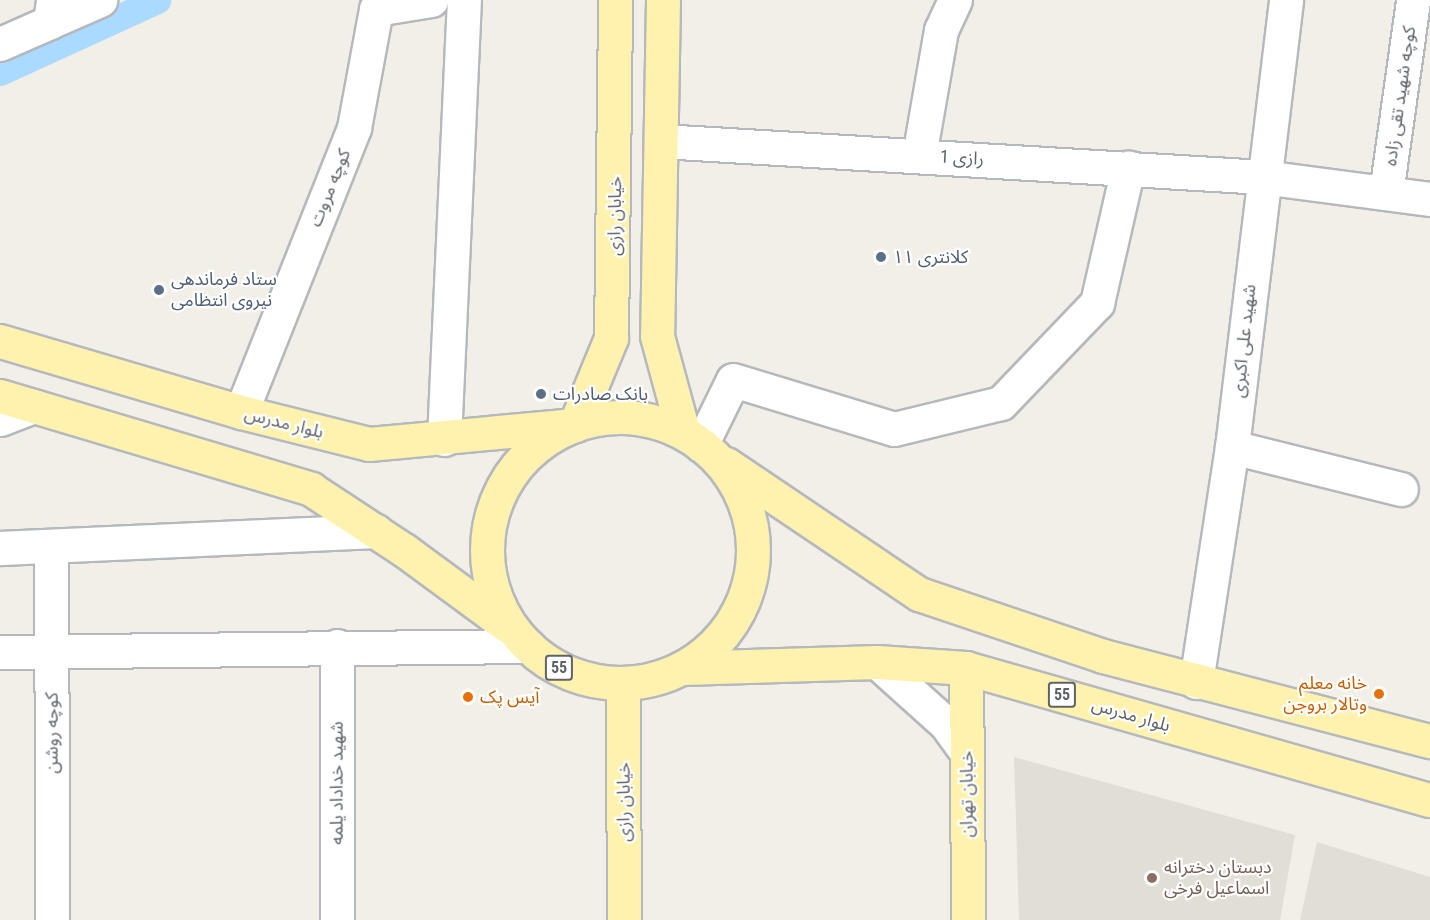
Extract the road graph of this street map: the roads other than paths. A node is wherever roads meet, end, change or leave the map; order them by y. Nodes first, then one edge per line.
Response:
1 (100, 0) edge
2 (431, 0) edge
3 (464, 0) edge
4 (615, 0) edge
5 (663, 0) edge
6 (955, 0) edge
7 (1286, 0) edge
8 (1413, 0) edge
9 (52, 11) edge
10 (0, 44) edge
11 (661, 141) junction
12 (919, 156) junction
13 (1128, 168) junction
14 (1263, 177) junction
15 (1386, 193) junction
16 (1430, 199) edge
17 (0, 341) edge
18 (0, 396) edge
19 (34, 406) junction
20 (241, 412) junction
21 (0, 419) edge
22 (575, 426) junction
23 (444, 439) junction
24 (703, 446) junction
25 (1232, 447) junction
26 (1401, 489) dead end
27 (376, 531) junction
28 (51, 546) junction
29 (0, 548) edge
30 (519, 636) junction
31 (337, 646) junction
32 (52, 650) junction
33 (0, 652) edge
34 (877, 662) junction
35 (683, 668) junction
36 (966, 668) junction
37 (1196, 682) junction
38 (623, 684) junction
39 (1430, 741) edge
40 (966, 752) junction
41 (1430, 800) edge
42 (52, 920) edge
43 (337, 920) edge
44 (624, 920) edge
45 (968, 920) edge

1 - 9 street
2 - 20 street, کوچه مروت
3 - 23 street
4 - 22 main road, خیابان رازی
5 - 11 main road, 55
6 - 12 street
7 - 14 street, شهید علی اکبری
8 - 15 street, کوچه شهید تقی زاده
9 - 10 street
11 - 12 street, رازی 1
11 - 24 main road, 55
12 - 13 street, رازی 1
13 - 14 street, رازی 1
13 - 24 street
14 - 15 street, رازی 1
14 - 25 street, شهید علی اکبری
15 - 16 street, رازی 1
17 - 20 main road, بلوار مدرس
18 - 19 main road
19 - 21 street
19 - 27 main road
20 - 23 main road, بلوار مدرس
22 - 23 main road, بلوار مدرس
22 - 24 main road, 55
22 - 30 main road, 55
24 - 35 main road, 55
24 - 37 main road, 55
25 - 26 street
25 - 37 street, شهید علی اکبری
27 - 28 street
27 - 30 main road
28 - 29 street
28 - 32 street, کوچه روشن
30 - 31 street
30 - 38 main road, 55
31 - 32 street
31 - 43 street, شهید خداداد یلمه
32 - 33 street
32 - 42 street, کوچه روشن
34 - 35 main road, بلوار مدرس / 55
34 - 36 main road, بلوار مدرس / 55
34 - 40 street
35 - 38 main road, 55
36 - 40 main road, خیابان تهران
36 - 41 main road, بلوار مدرس / 55
37 - 39 main road, 55
38 - 44 main road, خیابان رازی
40 - 45 main road, خیابان تهران

